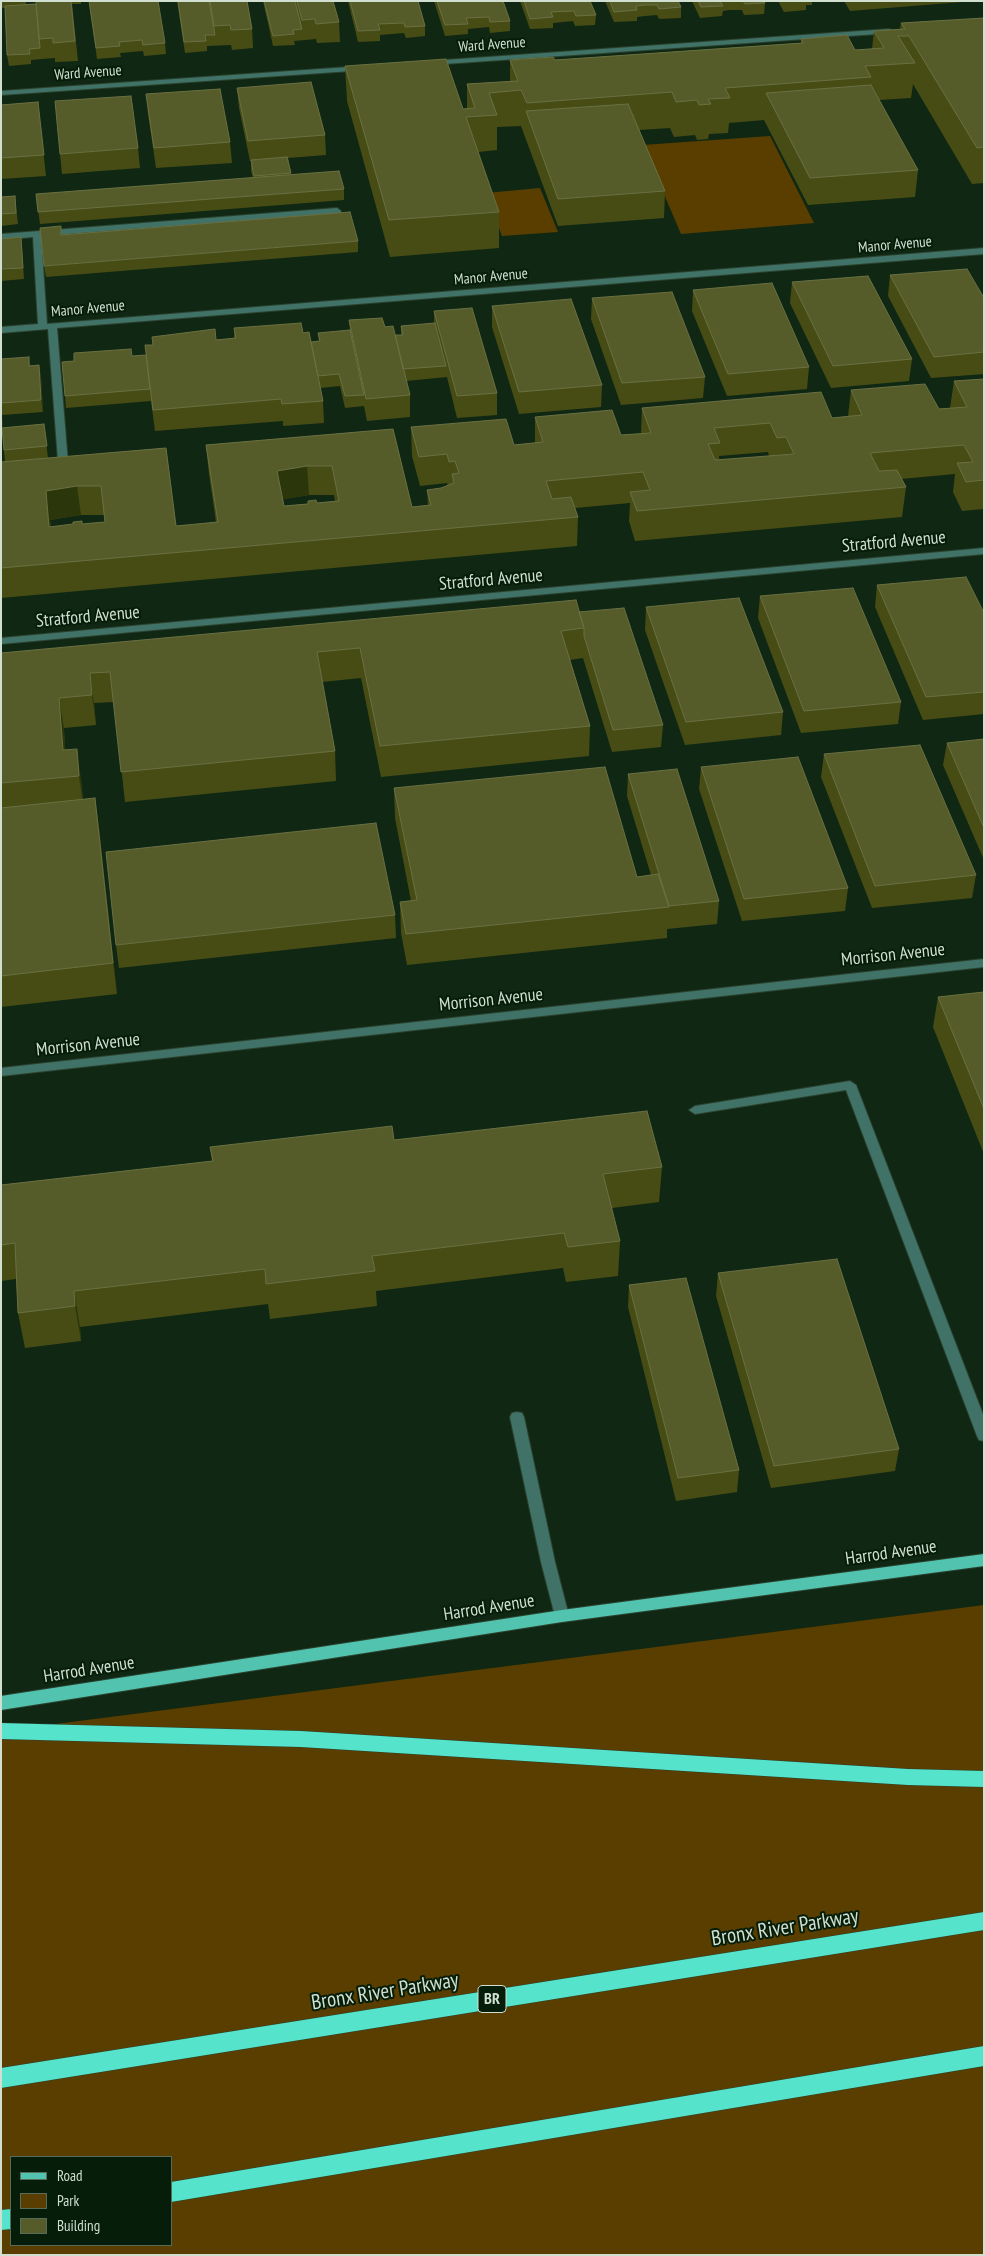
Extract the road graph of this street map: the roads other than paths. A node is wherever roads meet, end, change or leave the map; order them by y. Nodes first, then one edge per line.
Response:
1 (896, 30) edge
2 (425, 63) edge
3 (376, 67) edge
4 (1, 93) edge
5 (337, 211) edge
6 (37, 234) junction
7 (1, 237) edge
8 (984, 251) edge
9 (47, 326) junction
10 (1, 330) edge
11 (45, 464) edge
12 (984, 550) edge
13 (1, 641) edge
14 (984, 963) edge
15 (1, 1072) edge
16 (694, 1110) dead end
17 (517, 1417) dead end
18 (984, 1436) edge
19 (984, 1560) edge
20 (562, 1616) junction
21 (1, 1703) edge
22 (1, 1731) edge
23 (984, 1779) edge
24 (984, 1921) edge
25 (984, 2056) edge
26 (1, 2078) edge
27 (172, 2192) edge

1 - 2 street, Ward Avenue
3 - 4 street, Ward Avenue
5 - 6 street
6 - 7 street
6 - 9 street
8 - 9 street, Manor Avenue
9 - 10 street, Manor Avenue
9 - 11 street
12 - 13 street, Stratford Avenue
14 - 15 street, Morrison Avenue
16 - 18 street
17 - 20 street
19 - 20 main road, Harrod Avenue
20 - 21 main road, Harrod Avenue
22 - 23 highway
24 - 26 highway, Bronx River Parkway / BR
25 - 27 highway

